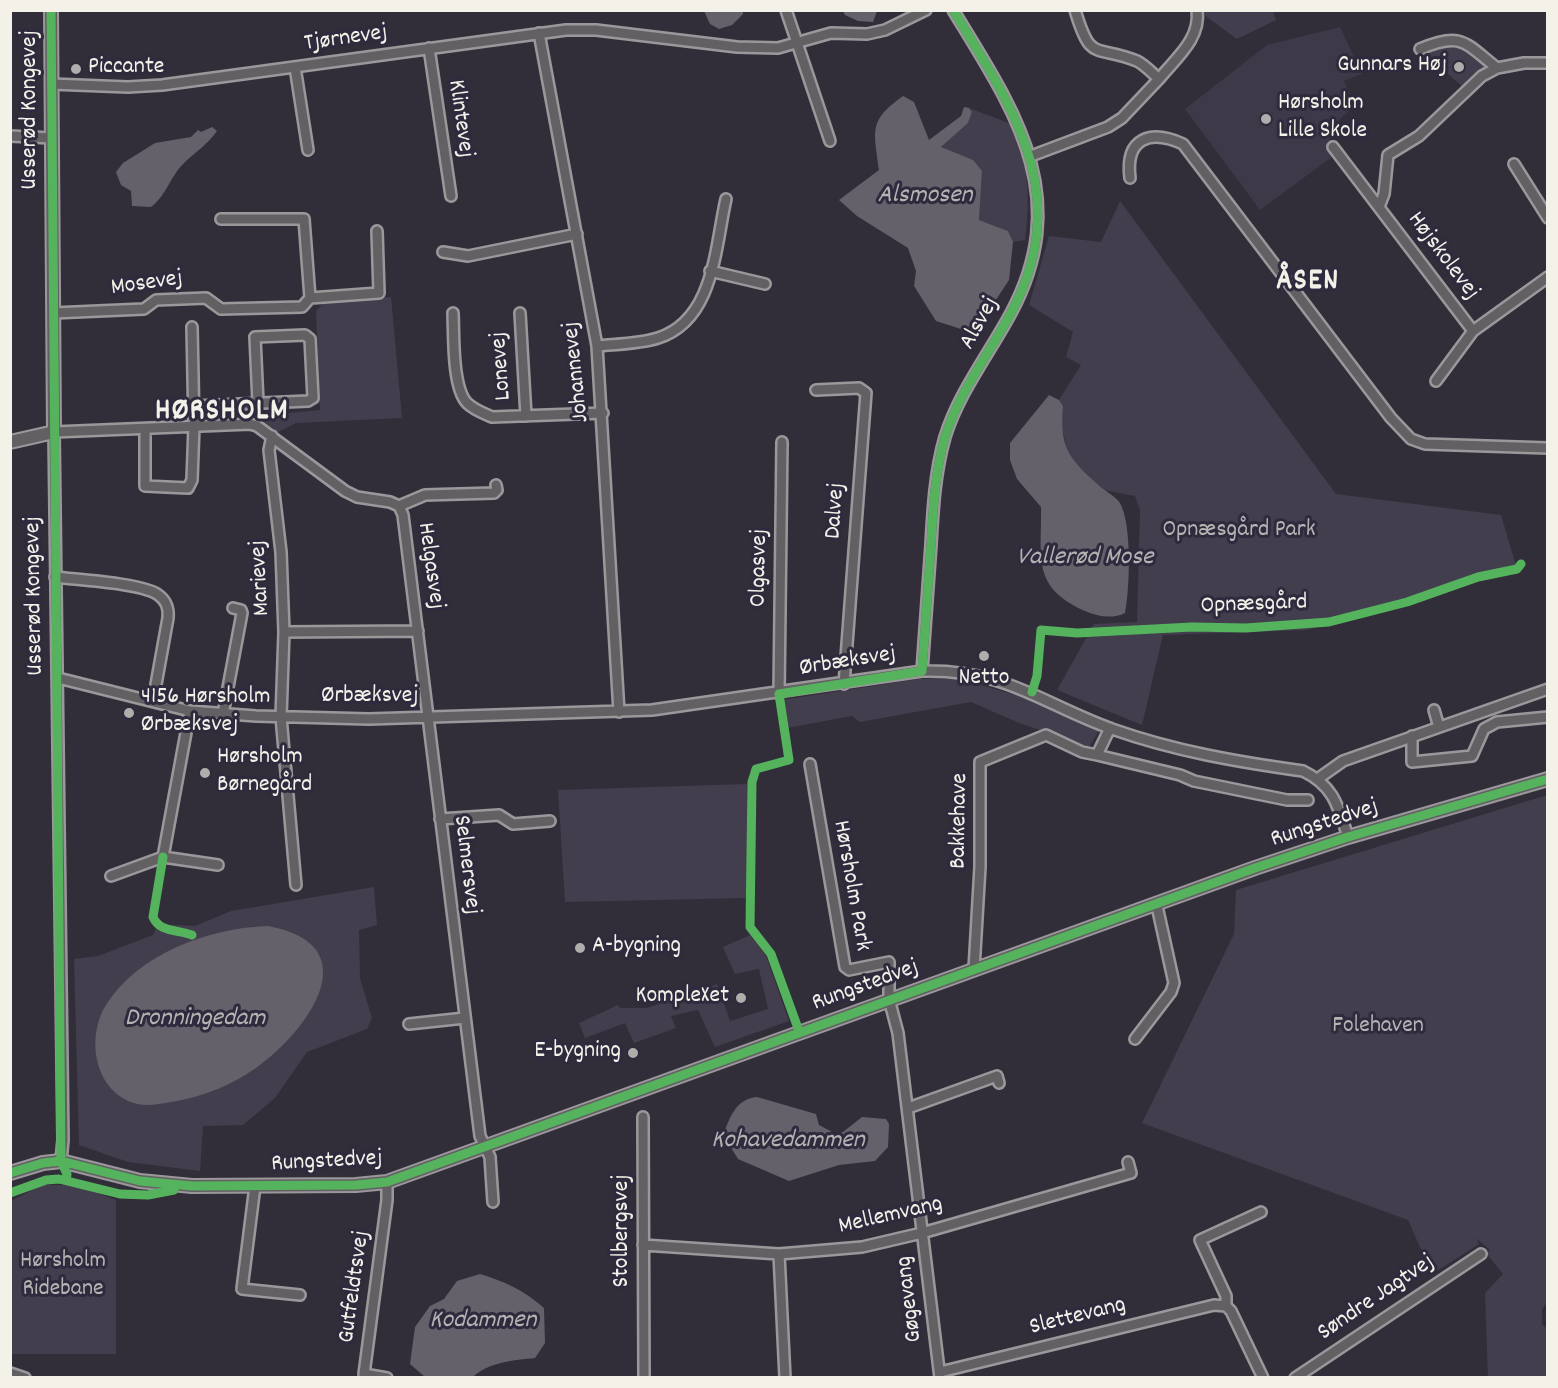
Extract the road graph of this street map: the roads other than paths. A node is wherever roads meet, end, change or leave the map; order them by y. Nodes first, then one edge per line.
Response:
1 (51, 10) edge
2 (786, 10) edge
3 (926, 10) edge
4 (953, 10) edge
5 (1075, 10) edge
6 (1197, 10) edge
7 (539, 33) junction
8 (796, 45) junction
9 (429, 48) junction
10 (1420, 49) dead end
11 (1548, 63) edge
12 (295, 67) junction
13 (1497, 69) junction
14 (1159, 78) junction
15 (51, 84) junction
16 (10, 136) edge
17 (52, 138) junction
18 (830, 141) dead end
19 (1333, 147) dead end
20 (308, 150) dead end
21 (1031, 156) junction
22 (1514, 164) dead end
23 (1130, 178) dead end
24 (451, 196) dead end
25 (726, 199) dead end
26 (1380, 207) junction
27 (1548, 218) edge
28 (221, 219) dead end
29 (377, 231) dead end
30 (577, 234) junction
31 (442, 252) dead end
32 (710, 271) junction
33 (1548, 277) edge
34 (765, 284) dead end
35 (310, 298) junction
36 (53, 313) junction
37 (453, 313) dead end
38 (520, 313) dead end
39 (192, 327) dead end
40 (1473, 331) junction
41 (597, 346) junction
42 (1436, 381) dead end
43 (816, 390) dead end
44 (258, 403) junction
45 (194, 406) junction
46 (603, 413) junction
47 (526, 416) junction
48 (194, 426) junction
49 (145, 429) junction
50 (54, 432) junction
51 (272, 436) junction
52 (10, 442) edge
53 (783, 442) dead end
54 (1548, 448) edge
55 (496, 485) dead end
56 (399, 506) junction
57 (55, 577) junction
58 (233, 608) dead end
59 (418, 631) junction
60 (284, 632) junction
61 (922, 671) junction
62 (58, 678) junction
63 (844, 684) junction
64 (1548, 689) edge
65 (779, 694) junction
66 (153, 701) junction
67 (1434, 710) dead end
68 (190, 711) junction
69 (620, 712) junction
70 (223, 714) junction
71 (281, 717) junction
72 (1548, 717) edge
73 (426, 718) junction
74 (1439, 727) junction
75 (1110, 728) junction
76 (1412, 736) junction
77 (1097, 755) junction
78 (810, 764) dead end
79 (1319, 778) junction
80 (1548, 779) edge
81 (1308, 800) dead end
82 (440, 819) junction
83 (550, 821) dead end
84 (1348, 837) junction
85 (163, 857) junction
86 (218, 866) dead end
87 (111, 876) dead end
88 (296, 885) dead end
89 (1157, 906) junction
90 (974, 969) junction
91 (889, 999) junction
92 (465, 1018) junction
93 (409, 1024) dead end
94 (1135, 1039) dead end
95 (999, 1083) dead end
96 (908, 1108) junction
97 (643, 1117) dead end
98 (484, 1147) junction
99 (62, 1161) junction
100 (1128, 1162) dead end
101 (10, 1173) edge
102 (387, 1182) junction
103 (255, 1186) junction
104 (493, 1202) dead end
105 (1261, 1212) dead end
106 (922, 1233) junction
107 (643, 1245) junction
108 (779, 1254) junction
109 (1481, 1254) dead end
110 (300, 1295) dead end
111 (1226, 1306) junction
112 (10, 1373) edge
113 (1261, 1373) edge
114 (940, 1375) edge
115 (25, 1377) edge
116 (387, 1377) edge
117 (644, 1377) edge
118 (784, 1377) edge
119 (1295, 1377) edge

1 - 15 main road, Usserød Kongevej
2 - 8 street
3 - 8 street, Tjørnevej
4 - 21 street, Alsvej
5 - 14 street
6 - 14 street
7 - 8 street, Tjørnevej
7 - 9 street, Tjørnevej
7 - 30 street, Johannevej
8 - 18 street
9 - 12 street, Tjørnevej
9 - 24 street, Klintevej
10 - 13 street
11 - 13 street, Højskolevej
12 - 15 street, Tjørnevej
12 - 20 street
13 - 26 street, Højskolevej
14 - 21 street
15 - 17 main road, Usserød Kongevej
16 - 17 street
17 - 36 main road, Usserød Kongevej
19 - 26 street, Højskolevej
21 - 61 street, Alsvej
22 - 27 street
23 - 54 street
25 - 32 street
26 - 40 street, Højskolevej
28 - 35 street
29 - 35 street, Mosevej
30 - 31 street
30 - 41 street, Johannevej
32 - 34 street
32 - 41 street
33 - 40 street
35 - 36 street, Mosevej
36 - 50 main road, Usserød Kongevej
37 - 47 street
38 - 47 street, Lonevej
39 - 45 street
40 - 42 street
41 - 46 street, Johannevej
43 - 63 street, Dalvej
44 - 44 street
44 - 45 street
45 - 48 street
46 - 47 street
46 - 69 street, Johannevej
48 - 49 street
48 - 49 street
48 - 51 street
49 - 50 street
50 - 52 main road
50 - 57 street, Usserød Kongevej
51 - 56 street
51 - 60 street, Marievej
53 - 65 street, Olgasvej
55 - 56 street, Helgasvej
56 - 59 street, Helgasvej
57 - 62 street, Usserød Kongevej
57 - 66 street
58 - 70 street
59 - 60 street, Helgasvej
59 - 73 street, Helgasvej
60 - 71 street, Marievej
61 - 63 street, Ørbæksvej
61 - 75 street, Ørbæksvej
62 - 66 street, Ørbæksvej
62 - 99 street, Usserød Kongevej
63 - 65 street, Ørbæksvej
64 - 74 street
65 - 69 street, Ørbæksvej
66 - 68 street, Ørbæksvej
67 - 74 street
68 - 70 street, Ørbæksvej
68 - 85 street
69 - 73 street, Ørbæksvej
70 - 71 street, Ørbæksvej
71 - 73 street, Ørbæksvej
71 - 88 street, Marievej
72 - 76 street
73 - 82 street, Selmersvej
74 - 76 street
75 - 77 street
75 - 79 street, Ørbæksvej
76 - 79 street
77 - 81 street, Bakkehave
77 - 90 street, Bakkehave
78 - 91 street, Hørsholm Park
79 - 84 street
80 - 84 main road, Rungstedvej
82 - 83 street
82 - 92 street, Selmersvej
84 - 89 main road, Rungstedvej
85 - 86 street
85 - 87 street
89 - 90 main road, Rungstedvej
89 - 94 street
90 - 91 main road, Rungstedvej
91 - 96 street, Gøgevang
91 - 98 main road, Rungstedvej
92 - 93 street
92 - 98 street, Selmersvej
95 - 96 street
96 - 106 street, Gøgevang
97 - 107 street, Stolbergsvej
98 - 102 main road, Rungstedvej
98 - 104 street, Selmersvej
99 - 101 main road, Rungstedvej
99 - 103 main road, Rungstedvej
100 - 106 street, Mellemvang
102 - 103 main road, Rungstedvej
102 - 116 street, Gutfeldtsvej
103 - 110 street
105 - 111 street
106 - 108 street, Mellemvang
106 - 114 street, Gøgevang
107 - 108 street, Mellemvang
107 - 117 street, Stolbergsvej
108 - 118 street
109 - 119 street, Søndre Jagtvej
111 - 113 street
111 - 114 street, Slettevang
112 - 115 street

